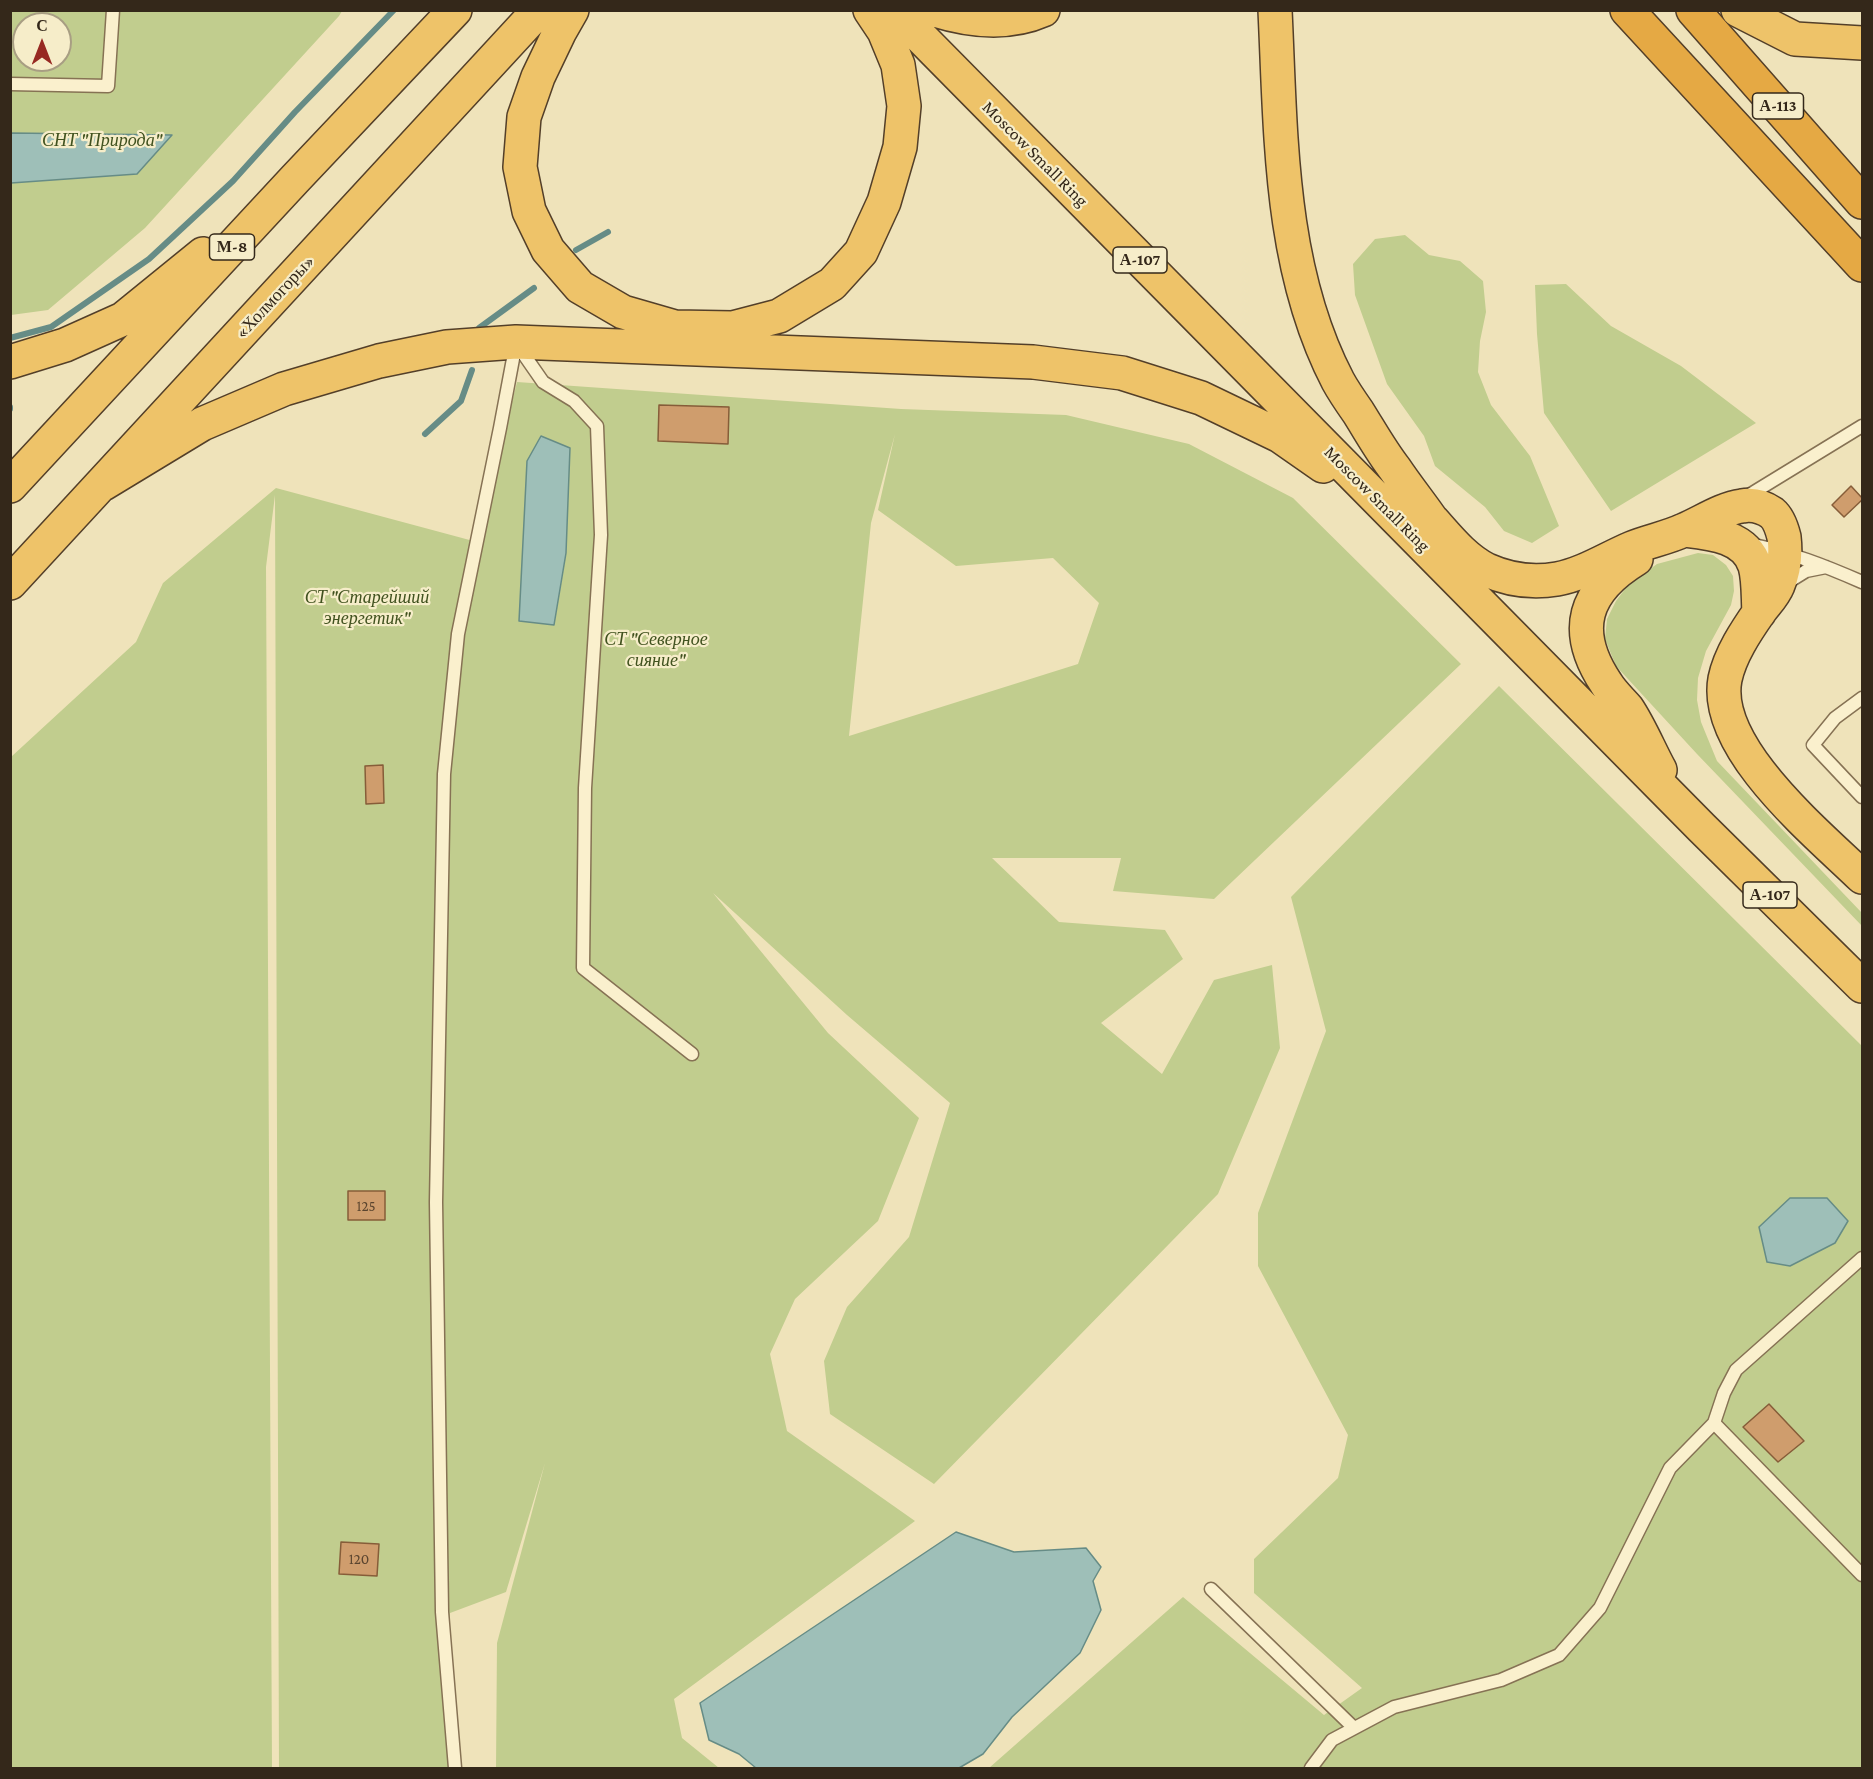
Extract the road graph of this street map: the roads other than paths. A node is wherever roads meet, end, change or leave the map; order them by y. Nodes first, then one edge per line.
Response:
1 (113, 10) edge
2 (455, 10) edge
3 (539, 10) edge
4 (572, 10) edge
5 (870, 10) edge
6 (894, 10) edge
7 (935, 10) edge
8 (1043, 10) edge
9 (1275, 10) edge
10 (1627, 10) edge
11 (1693, 10) edge
12 (1738, 10) edge
13 (1863, 44) edge
14 (10, 84) edge
15 (295, 179) junction
16 (1863, 202) edge
17 (1863, 265) edge
18 (516, 342) junction
19 (10, 362) edge
20 (1863, 426) edge
21 (103, 484) junction
22 (10, 486) edge
23 (1769, 500) junction
24 (1387, 509) junction
25 (1723, 511) junction
26 (1433, 521) junction
27 (1677, 533) junction
28 (1736, 541) junction
29 (1786, 552) junction
30 (1828, 567) junction
31 (1863, 582) edge
32 (10, 583) edge
33 (1768, 600) junction
34 (1486, 609) junction
35 (1863, 698) edge
36 (1863, 796) edge
37 (1678, 803) junction
38 (1863, 877) edge
39 (1863, 986) edge
40 (692, 1054) dead end
41 (1863, 1258) edge
42 (1714, 1423) junction
43 (1863, 1575) edge
44 (1211, 1589) dead end
45 (1354, 1728) junction
46 (455, 1768) edge
47 (1311, 1768) edge

1 - 14 lane
2 - 15 highway, М-8
3 - 21 highway, «Холмогоры»
4 - 5 highway
6 - 24 highway, Moscow Small Ring / А-107
7 - 8 highway
9 - 26 highway
10 - 17 highway, А-113
11 - 16 highway, А-113
12 - 13 highway
15 - 19 highway
15 - 22 highway, М-8
18 - 21 highway
18 - 24 highway
18 - 40 lane
18 - 46 lane
20 - 23 lane
21 - 32 highway, «Холмогоры»
23 - 25 highway
23 - 29 highway
24 - 34 highway, Moscow Small Ring / А-107
25 - 27 highway
25 - 28 lane
26 - 27 highway
26 - 34 highway
27 - 28 highway
27 - 37 highway
28 - 29 lane
28 - 33 highway
29 - 30 lane
29 - 33 highway
30 - 31 lane
30 - 33 lane
33 - 38 highway
34 - 37 highway, Moscow Small Ring / А-107
35 - 36 lane
37 - 39 highway, Moscow Small Ring / А-107
41 - 42 lane
42 - 43 lane
42 - 45 lane
44 - 45 lane
45 - 47 lane

